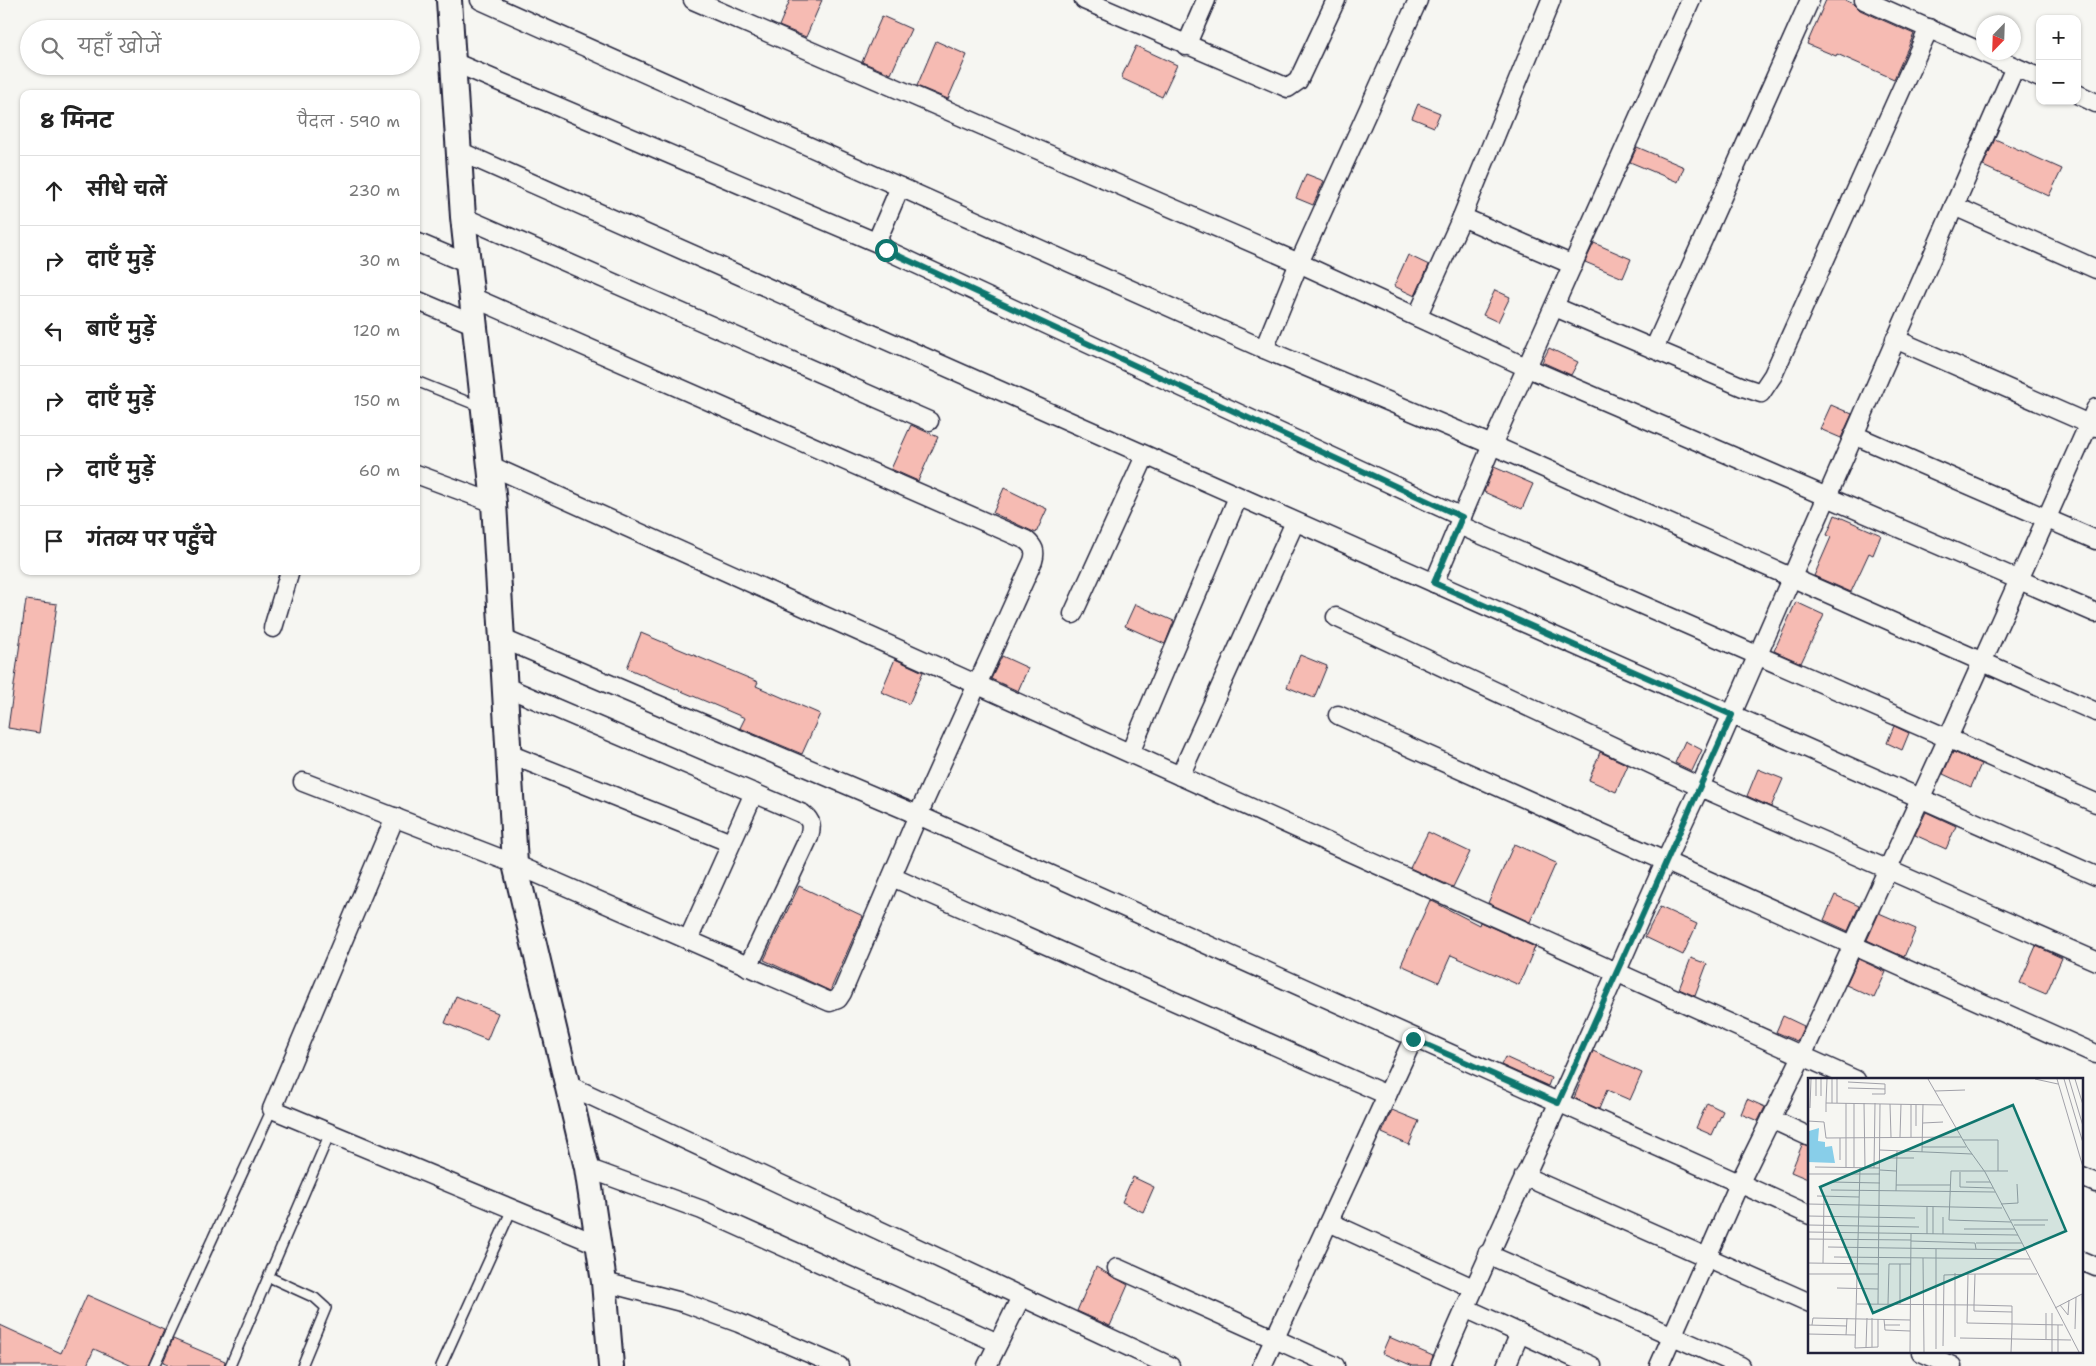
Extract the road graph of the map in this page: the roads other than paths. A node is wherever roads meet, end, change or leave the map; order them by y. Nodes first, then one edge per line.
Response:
1 (449, 0) edge
2 (480, 0) edge
3 (693, 0) edge
4 (1084, 0) edge
5 (1206, 0) edge
6 (1336, 0) edge
7 (1418, 0) edge
8 (1551, 0) edge
9 (1691, 0) edge
10 (1810, 0) edge
11 (1864, 0) edge
12 (1929, 28) junction
13 (1186, 46) junction
14 (451, 61) junction
15 (2014, 67) junction
16 (2036, 76) edge
17 (2081, 96) edge
18 (2096, 103) edge
19 (459, 151) junction
20 (900, 187) junction
21 (1954, 206) junction
22 (463, 217) junction
23 (1462, 218) junction
24 (420, 244) edge
25 (880, 244) junction
26 (1299, 263) junction
27 (468, 264) junction
28 (1573, 265) junction
29 (2096, 269) edge
30 (472, 297) junction
31 (420, 302) edge
32 (1555, 307) junction
33 (1417, 317) junction
34 (475, 325) junction
35 (1895, 339) junction
36 (1264, 349) junction
37 (1654, 349) junction
38 (1528, 368) junction
39 (420, 383) edge
40 (484, 408) junction
41 (2096, 408) edge
42 (929, 421) dead end
43 (2092, 426) edge
44 (1854, 435) junction
45 (1492, 445) junction
46 (1145, 456) junction
47 (489, 465) junction
48 (420, 475) edge
49 (1828, 496) junction
50 (1238, 497) junction
51 (494, 502) junction
52 (2045, 518) junction
53 (1460, 521) junction
54 (1294, 522) junction
55 (2096, 540) edge
56 (289, 575) edge
57 (1792, 576) junction
58 (2019, 580) junction
59 (1434, 583) junction
60 (1073, 614) dead end
61 (2096, 614) edge
62 (1336, 617) dead end
63 (273, 628) dead end
64 (503, 639) junction
65 (1758, 655) junction
66 (1982, 662) junction
67 (977, 685) junction
68 (506, 687) junction
69 (2096, 712) edge
70 (1338, 715) dead end
71 (1732, 715) junction
72 (1948, 738) junction
73 (1130, 753) junction
74 (509, 754) junction
75 (1180, 776) junction
76 (304, 782) dead end
77 (1700, 787) junction
78 (754, 793) junction
79 (1920, 798) junction
80 (2096, 803) edge
81 (918, 816) junction
82 (395, 817) junction
83 (732, 843) junction
84 (1665, 862) junction
85 (514, 864) junction
86 (1888, 869) junction
87 (2096, 876) edge
88 (892, 877) junction
89 (688, 940) junction
90 (1853, 945) junction
91 (2096, 961) edge
92 (748, 967) junction
93 (1615, 972) junction
94 (1413, 1039) junction
95 (2096, 1054) edge
96 (1802, 1056) junction
97 (1852, 1078) edge
98 (568, 1085) junction
99 (1387, 1094) junction
100 (1558, 1103) junction
101 (272, 1109) junction
102 (1771, 1119) junction
103 (330, 1133) junction
104 (1808, 1135) edge
105 (587, 1168) junction
106 (1524, 1176) junction
107 (2084, 1179) edge
108 (2096, 1183) edge
109 (1739, 1184) junction
110 (512, 1209) junction
111 (1808, 1214) edge
112 (1329, 1222) junction
113 (598, 1245) junction
114 (1487, 1254) junction
115 (1707, 1257) junction
116 (1117, 1268) dead end
117 (269, 1277) junction
118 (604, 1282) junction
119 (1473, 1288) junction
120 (1021, 1297) junction
121 (1808, 1302) edge
122 (1465, 1308) junction
123 (1520, 1333) junction
124 (1673, 1336) junction
125 (1275, 1338) junction
126 (998, 1343) junction
127 (1925, 1354) edge
128 (154, 1366) edge
129 (230, 1366) edge
130 (302, 1366) edge
131 (442, 1366) edge
132 (611, 1366) edge
133 (838, 1366) edge
134 (987, 1366) edge
135 (1170, 1366) edge
136 (1262, 1366) edge
137 (1335, 1366) edge
138 (1440, 1366) edge
139 (1506, 1366) edge
140 (1592, 1366) edge
141 (1659, 1366) edge
142 (1741, 1366) edge
143 (1952, 1366) edge

1 - 14 street
2 - 20 street
3 - 26 street
4 - 13 street
5 - 13 street
6 - 13 street
7 - 26 street
8 - 23 street
9 - 28 street
10 - 37 street
11 - 12 street
12 - 15 street
12 - 37 street
14 - 19 street
14 - 25 street
15 - 16 street
15 - 21 street
17 - 18 street
19 - 22 street
19 - 46 street
20 - 25 street
20 - 36 street
21 - 29 street
21 - 35 street
22 - 27 street
22 - 42 street
23 - 28 street
23 - 33 street
24 - 27 street
25 - 53 street
26 - 33 street
26 - 36 street
27 - 30 street
28 - 32 street
30 - 34 street
30 - 67 street
31 - 34 street
32 - 37 street
32 - 38 street
33 - 38 street
34 - 40 street
35 - 43 street
35 - 44 street
36 - 45 street
38 - 45 street
38 - 49 street
39 - 40 lane
40 - 47 street
41 - 43 street
43 - 52 street
44 - 49 street
44 - 52 street
45 - 53 street
45 - 57 street
46 - 50 street
46 - 60 street
47 - 51 street
47 - 67 street
48 - 51 street
49 - 57 street
49 - 58 street
50 - 54 street
50 - 73 street
51 - 64 street
52 - 55 street
52 - 58 street
53 - 59 street
53 - 65 street
54 - 59 street
54 - 75 street
56 - 63 street
57 - 65 street
57 - 66 street
58 - 61 street
58 - 66 street
59 - 71 street
62 - 77 street
64 - 68 street
64 - 81 street
65 - 71 street
65 - 72 street
66 - 69 street
66 - 72 street
67 - 73 street
67 - 81 street
68 - 74 street
68 - 78 street
70 - 84 street
71 - 77 street
71 - 79 street
72 - 79 street
72 - 80 street
73 - 75 street
74 - 83 street
74 - 85 street
75 - 93 street
76 - 82 street
77 - 84 street
77 - 86 street
78 - 83 street
78 - 92 street
79 - 86 street
79 - 87 street
81 - 88 street
81 - 94 street
82 - 85 street
82 - 101 street
83 - 89 street
84 - 90 street
84 - 93 street
85 - 89 street
85 - 98 street
86 - 90 street
86 - 91 street
88 - 92 street
88 - 99 street
89 - 92 street
90 - 95 street
90 - 96 street
93 - 96 street
93 - 100 street
94 - 99 street
94 - 100 street
96 - 97 street
96 - 102 street
98 - 105 street
98 - 120 street
99 - 112 street
100 - 106 street
100 - 109 street
101 - 103 street
101 - 128 lane
102 - 104 street
102 - 109 street
103 - 110 street
103 - 117 lane
105 - 113 street
105 - 126 street
106 - 114 street
106 - 115 street
107 - 108 street
109 - 111 street
109 - 115 street
110 - 113 street
110 - 131 lane
112 - 119 street
112 - 125 street
113 - 118 street
114 - 119 street
114 - 124 street
115 - 121 street
115 - 124 street
116 - 125 street
117 - 129 lane
117 - 130 lane
118 - 132 street
118 - 133 street
119 - 122 street
120 - 126 street
120 - 135 street
122 - 123 street
122 - 138 street
123 - 139 street
123 - 140 street
124 - 141 street
124 - 142 street
125 - 136 street
125 - 137 street
126 - 134 street
127 - 143 street

